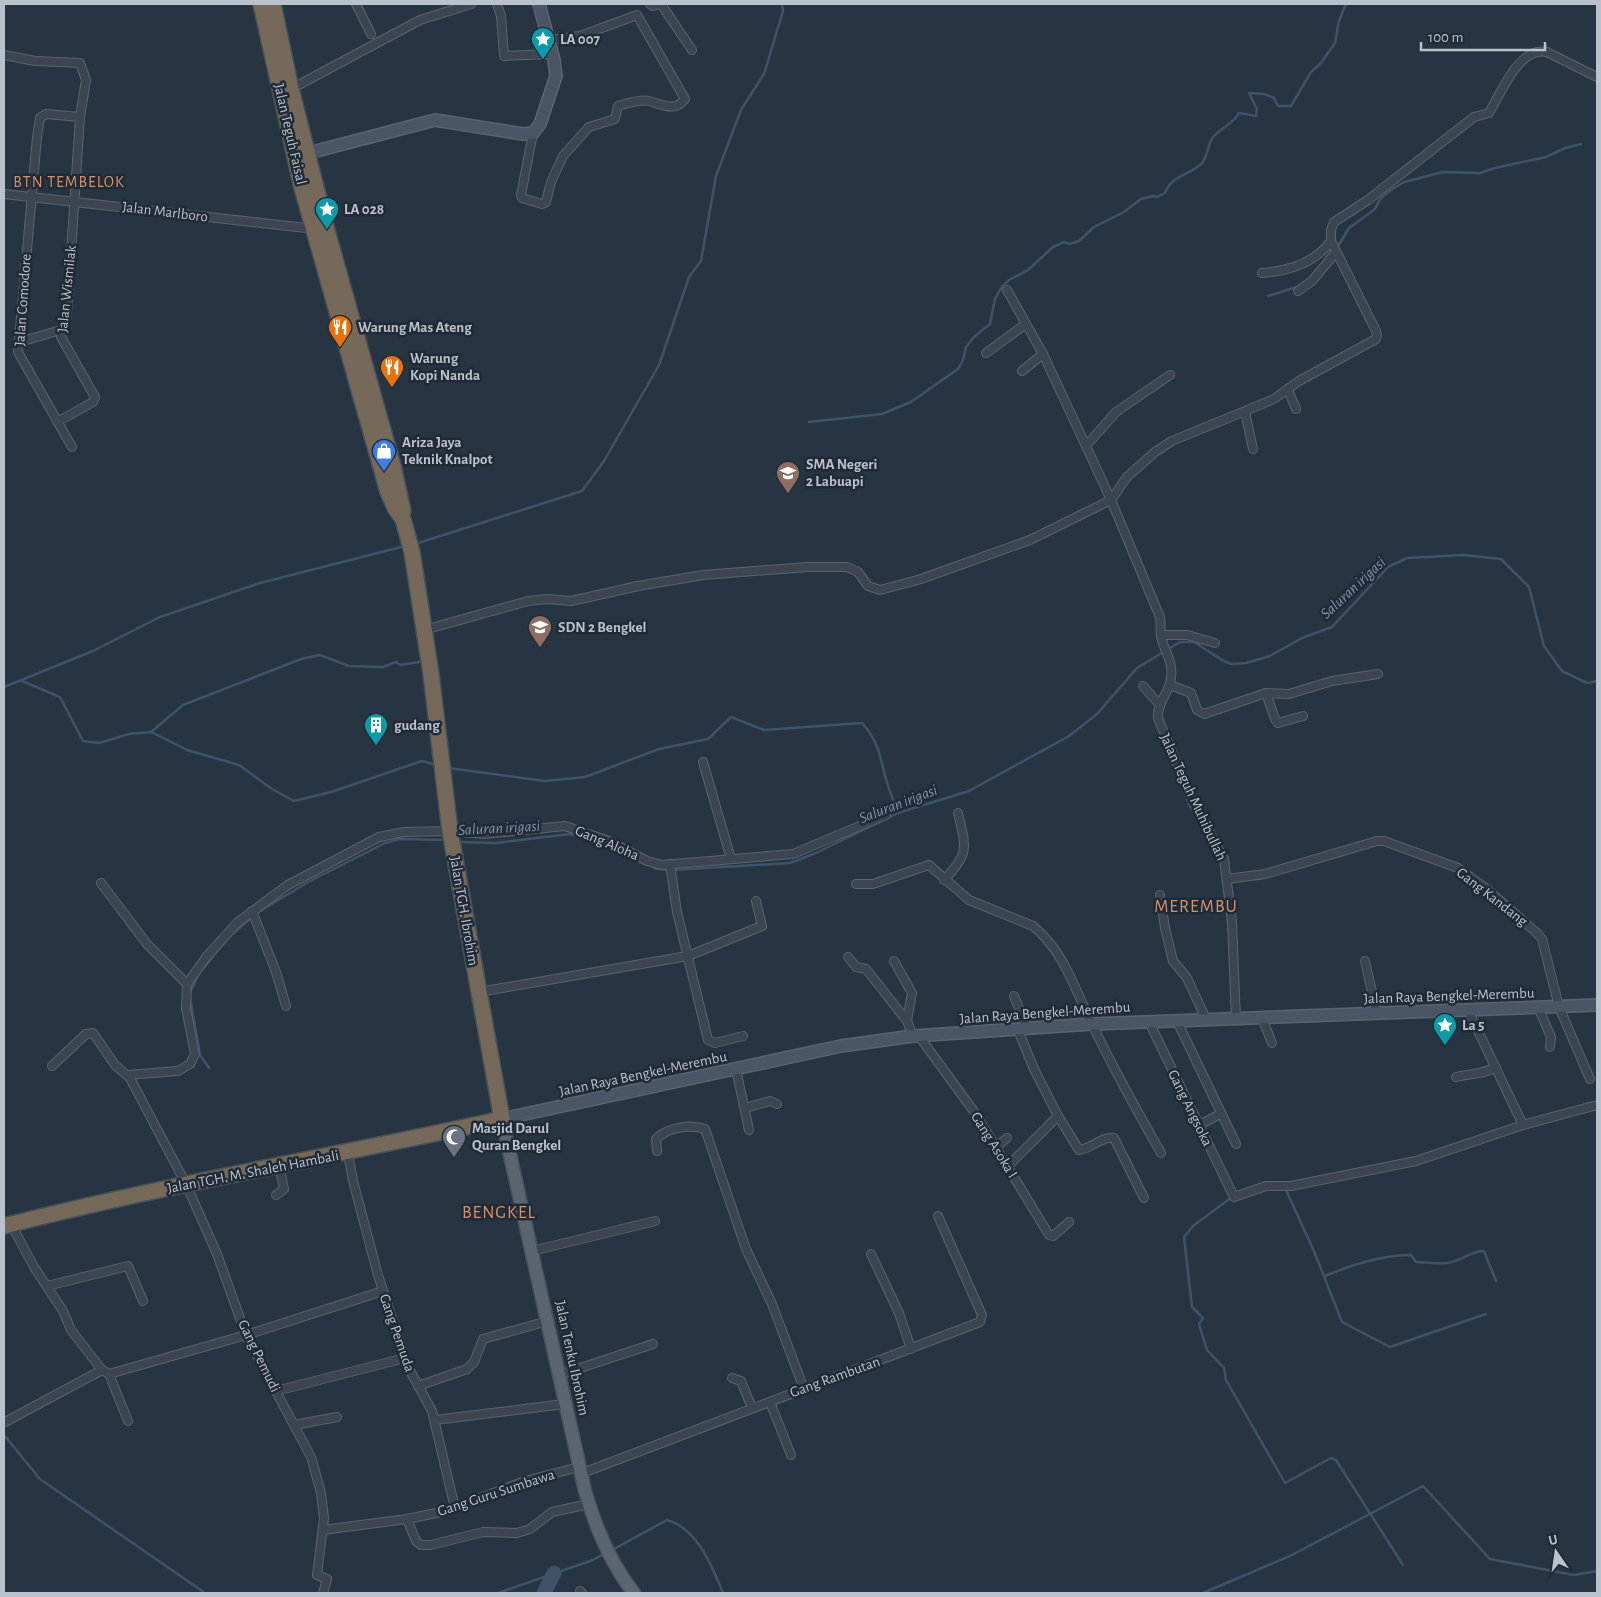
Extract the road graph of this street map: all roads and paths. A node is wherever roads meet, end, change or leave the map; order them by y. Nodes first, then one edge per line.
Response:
1 (261, 4) edge
2 (273, 4) edge
3 (356, 4) edge
4 (438, 4) edge
5 (471, 4) edge
6 (497, 4) edge
7 (538, 4) edge
8 (650, 4) edge
9 (659, 4) edge
10 (442, 13) junction
11 (371, 34) dead end
12 (548, 40) junction
13 (692, 50) dead end
14 (552, 54) junction
15 (4, 55) edge
16 (1597, 77) edge
17 (291, 89) junction
18 (80, 118) junction
19 (533, 133) junction
20 (301, 155) junction
21 (4, 194) edge
22 (32, 198) junction
23 (76, 202) junction
24 (320, 228) junction
25 (1332, 241) junction
26 (1336, 252) junction
27 (1262, 273) dead end
28 (1007, 290) dead end
29 (1298, 291) dead end
30 (1026, 324) junction
31 (64, 329) junction
32 (20, 342) junction
33 (986, 353) dead end
34 (1043, 354) junction
35 (1022, 371) dead end
36 (1170, 375) dead end
37 (1288, 390) junction
38 (1296, 409) dead end
39 (1245, 412) junction
40 (59, 421) junction
41 (1086, 446) junction
42 (72, 447) dead end
43 (1253, 449) dead end
44 (1111, 500) junction
45 (412, 552) joint
46 (424, 630) junction
47 (1162, 638) junction
48 (1215, 643) dead end
49 (1378, 674) dead end
50 (1170, 685) junction
51 (1142, 686) dead end
52 (1266, 693) junction
53 (1160, 705) junction
54 (1303, 716) dead end
55 (703, 762) dead end
56 (958, 813) dead end
57 (886, 815) dead end
58 (451, 838) junction
59 (731, 859) junction
60 (671, 868) junction
61 (1227, 879) junction
62 (944, 880) junction
63 (101, 883) dead end
64 (856, 884) dead end
65 (1160, 895) dead end
66 (756, 901) dead end
67 (254, 914) junction
68 (688, 956) junction
69 (848, 957) dead end
70 (894, 960) dead end
71 (1365, 961) dead end
72 (187, 984) junction
73 (478, 992) junction
74 (1014, 996) dead end
75 (1597, 1005) edge
76 (286, 1006) dead end
77 (1538, 1007) junction
78 (1560, 1007) junction
79 (1468, 1010) junction
80 (1377, 1014) junction
81 (1262, 1018) junction
82 (1236, 1019) junction
83 (1206, 1020) junction
84 (1177, 1021) junction
85 (907, 1022) junction
86 (1149, 1022) junction
87 (1092, 1024) junction
88 (1022, 1029) junction
89 (743, 1036) dead end
90 (916, 1036) junction
91 (1272, 1043) dead end
92 (1550, 1047) dead end
93 (52, 1066) dead end
94 (1496, 1067) junction
95 (736, 1069) junction
96 (129, 1076) junction
97 (1456, 1077) dead end
98 (1590, 1079) dead end
99 (777, 1104) dead end
100 (1597, 1105) edge
101 (744, 1108) junction
102 (1220, 1114) junction
103 (1058, 1116) junction
104 (502, 1119) junction
105 (1523, 1125) junction
106 (1198, 1126) junction
107 (749, 1130) dead end
108 (1007, 1138) dead end
109 (1236, 1144) dead end
110 (996, 1147) junction
111 (656, 1151) dead end
112 (348, 1153) junction
113 (1161, 1153) dead end
114 (279, 1165) junction
115 (1008, 1166) junction
116 (186, 1184) junction
117 (276, 1195) dead end
118 (1144, 1198) dead end
119 (938, 1216) dead end
120 (655, 1221) dead end
121 (1069, 1222) dead end
122 (8, 1225) edge
123 (532, 1251) junction
124 (871, 1254) dead end
125 (47, 1286) junction
126 (383, 1291) junction
127 (143, 1301) dead end
128 (548, 1321) junction
129 (246, 1335) junction
130 (653, 1344) dead end
131 (911, 1349) junction
132 (405, 1358) junction
133 (106, 1372) junction
134 (559, 1375) junction
135 (732, 1378) dead end
136 (418, 1386) junction
137 (804, 1389) junction
138 (276, 1392) junction
139 (770, 1402) junction
140 (565, 1404) junction
141 (752, 1408) junction
142 (337, 1417) dead end
143 (435, 1420) junction
144 (128, 1421) dead end
145 (5, 1422) dead end
146 (294, 1425) junction
147 (791, 1455) dead end
148 (580, 1470) junction
149 (588, 1504) junction
150 (455, 1508) junction
151 (407, 1519) junction
152 (323, 1530) junction
153 (323, 1593) edge
154 (634, 1593) edge

1 - 20 highway, Jalan Teguh Faisal
2 - 17 highway, Jalan Teguh Faisal
3 - 11 street
4 - 10 street
5 - 10 street
6 - 14 street
7 - 12 street
8 - 9 street
9 - 13 street
10 - 17 street
12 - 14 street
12 - 19 street
14 - 19 street
15 - 18 street, Jalan Wismilak
16 - 25 street
17 - 20 highway, Jalan Teguh Faisal
18 - 22 street, Jalan Comodore
18 - 23 street, Jalan Wismilak
19 - 20 street
20 - 24 highway, Jalan Teguh Faisal
21 - 22 street, Jalan Marlboro
22 - 23 street, Jalan Marlboro
22 - 32 street, Jalan Comodore
23 - 24 street, Jalan Marlboro
23 - 31 street, Jalan Wismilak
24 - 45 highway, Jalan Teguh Faisal
25 - 26 street
25 - 27 street
26 - 29 street
26 - 37 street
28 - 30 street
30 - 33 street
30 - 34 street
31 - 32 street
31 - 40 street, Jalan Wismilak
32 - 40 street, Jalan Comodore
34 - 35 street
34 - 41 street
36 - 41 street
37 - 38 street
37 - 39 street
39 - 43 street
39 - 44 street
40 - 42 street, Jalan Comodore
41 - 44 street
44 - 46 street
44 - 47 street
45 - 46 highway, Jalan TGH. Ibrohim
46 - 58 highway, Jalan TGH. Ibrohim
47 - 48 street
47 - 50 street
49 - 52 street
50 - 52 street
50 - 53 street
51 - 53 street
52 - 54 street
53 - 61 street, Jalan Teguh Muhibullah
55 - 59 street
56 - 62 street
57 - 59 street, Gang Aloha
58 - 60 street, Gang Aloha
58 - 67 street, Gang Aloha
58 - 73 highway, Jalan TGH. Ibrohim
59 - 60 street, Gang Aloha
60 - 68 street
61 - 78 street, Gang Kandang
61 - 82 street, Jalan Teguh Muhibullah
62 - 64 street
62 - 87 street
63 - 72 street
65 - 83 street
66 - 68 street
67 - 72 street, Gang Aloha
67 - 76 street
68 - 73 street
68 - 89 street
69 - 85 street, Gang Asoka I
70 - 85 street
71 - 80 street
72 - 96 street
73 - 104 highway, Jalan TGH. Ibrohim
74 - 88 street
75 - 78 street, Jalan Raya Bengkel-Merembu
77 - 78 street, Jalan Raya Bengkel-Merembu
77 - 79 street, Jalan Raya Bengkel-Merembu
77 - 92 street
78 - 98 street, Gang Kandang
79 - 80 street, Jalan Raya Bengkel-Merembu
79 - 94 street
80 - 81 street, Jalan Raya Bengkel-Merembu
81 - 82 street, Jalan Raya Bengkel-Merembu
81 - 91 street
82 - 83 street, Jalan Raya Bengkel-Merembu
83 - 84 street, Jalan Raya Bengkel-Merembu
84 - 86 street, Jalan Raya Bengkel-Merembu
84 - 102 street
85 - 90 street, Gang Asoka I
86 - 87 street, Jalan Raya Bengkel-Merembu
86 - 106 street, Gang Angsoka
87 - 88 street, Jalan Raya Bengkel-Merembu
87 - 113 street
88 - 90 street, Jalan Raya Bengkel-Merembu
88 - 103 street
90 - 95 street, Jalan Raya Bengkel-Merembu
90 - 110 street, Gang Asoka I
93 - 96 street
94 - 97 street
94 - 105 street
95 - 101 street
95 - 104 street, Jalan Raya Bengkel-Merembu
96 - 116 street, Gang Pemudi
99 - 101 street
100 - 105 street
101 - 107 street
102 - 106 street
102 - 109 street
103 - 115 street
103 - 118 street
104 - 112 highway, Jalan TGH. M. Shaleh Hambali
104 - 123 main road, Jalan Tenku Ibrohim
105 - 106 street, Gang Angsoka
108 - 110 street
110 - 115 street, Gang Asoka I
111 - 137 street
112 - 114 highway, Jalan TGH. M. Shaleh Hambali
112 - 126 street, Gang Pemuda
114 - 116 highway, Jalan TGH. M. Shaleh Hambali
114 - 117 street
115 - 121 street, Gang Asoka I
116 - 122 highway, Jalan TGH. M. Shaleh Hambali
116 - 129 street, Gang Pemudi
119 - 131 street, Gang Rambutan
120 - 123 street
122 - 125 street
123 - 128 main road, Jalan Tenku Ibrohim
124 - 131 street
125 - 127 street
125 - 133 street
126 - 129 street
126 - 132 street, Gang Pemuda
128 - 134 main road, Jalan Tenku Ibrohim
128 - 136 street
129 - 133 street
129 - 138 street, Gang Pemudi
130 - 134 street
131 - 137 street, Gang Rambutan
132 - 136 street, Gang Pemuda
132 - 138 street
133 - 144 street
133 - 145 street
134 - 140 main road, Jalan Tenku Ibrohim
135 - 141 street
136 - 143 street, Gang Pemuda
137 - 139 street, Gang Rambutan
138 - 146 street, Gang Pemudi
139 - 141 street, Gang Rambutan
139 - 147 street
140 - 143 street
140 - 148 main road, Jalan Tenku Ibrohim
141 - 148 street, Gang Rambutan
142 - 146 street
143 - 150 street, Gang Pemuda
146 - 152 street, Gang Pemudi
148 - 149 main road, Jalan Tenku Ibrohim
148 - 150 street, Gang Guru Sumbawa
149 - 151 street
149 - 154 main road, Jalan Tenku Ibrohim
150 - 151 street, Gang Guru Sumbawa
151 - 152 street, Gang Guru Sumbawa
152 - 153 street, Gang Pemudi

